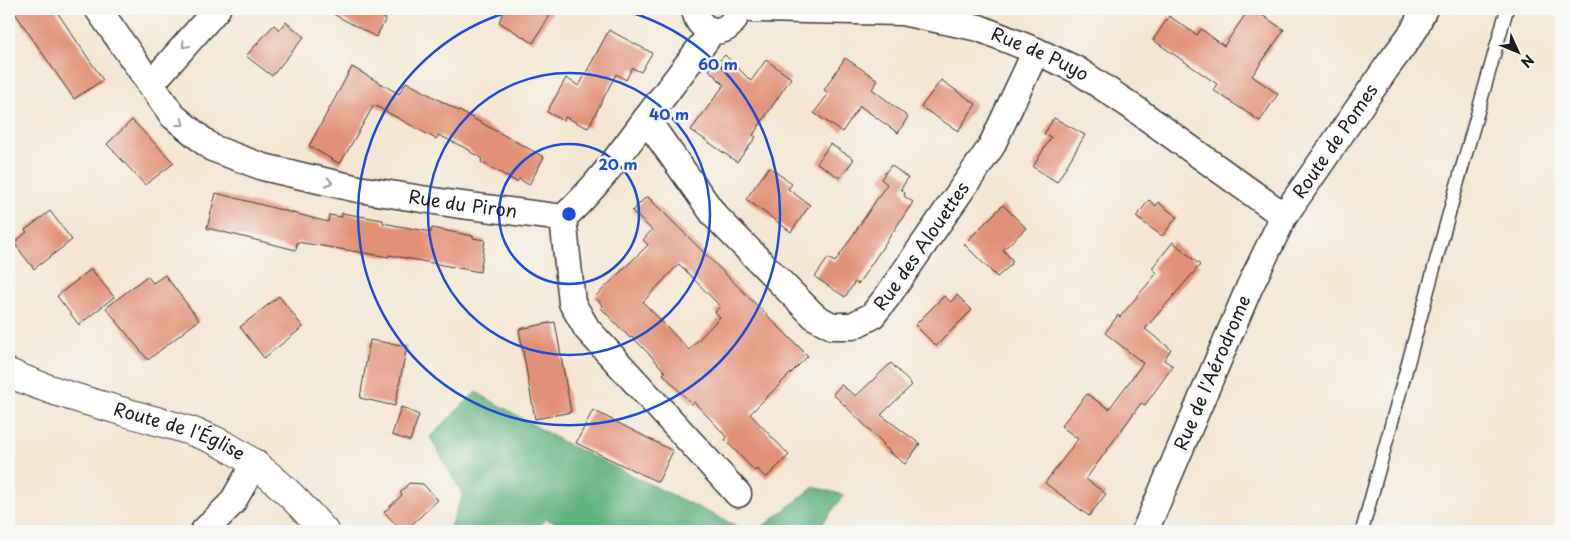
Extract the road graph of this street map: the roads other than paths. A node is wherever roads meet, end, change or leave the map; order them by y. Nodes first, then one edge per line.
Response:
1 (98, 9) edge
2 (217, 9) edge
3 (737, 9) edge
4 (752, 9) edge
5 (1404, 9) edge
6 (1424, 9) edge
7 (1508, 9) edge
8 (702, 19) edge
9 (1036, 51) junction
10 (1387, 67) junction
11 (150, 85) junction
12 (646, 119) junction
13 (1284, 216) junction
14 (563, 218) junction
15 (9, 374) edge
16 (255, 463) junction
17 (738, 494) dead end
18 (204, 531) edge
19 (324, 531) edge
20 (1145, 531) edge
21 (1362, 531) edge

1 - 11 street, Rue du Piron
2 -> 11 street
3 - 8 street
4 - 9 street, Rue de Puyo
5 - 10 street, Route de Pomes
6 - 10 street, Route de Pomes
7 - 21 lane
8 - 12 street
9 - 12 street, Rue des Alouettes
9 - 13 street, Rue de Puyo
10 - 13 street, Route de Pomes
11 -> 14 street, Rue du Piron
12 - 14 street
13 - 20 street, Rue de l'Aérodrome
14 - 17 street
15 - 16 street, Route de l'Église
16 - 18 street
16 - 19 street, Route de l'Église

